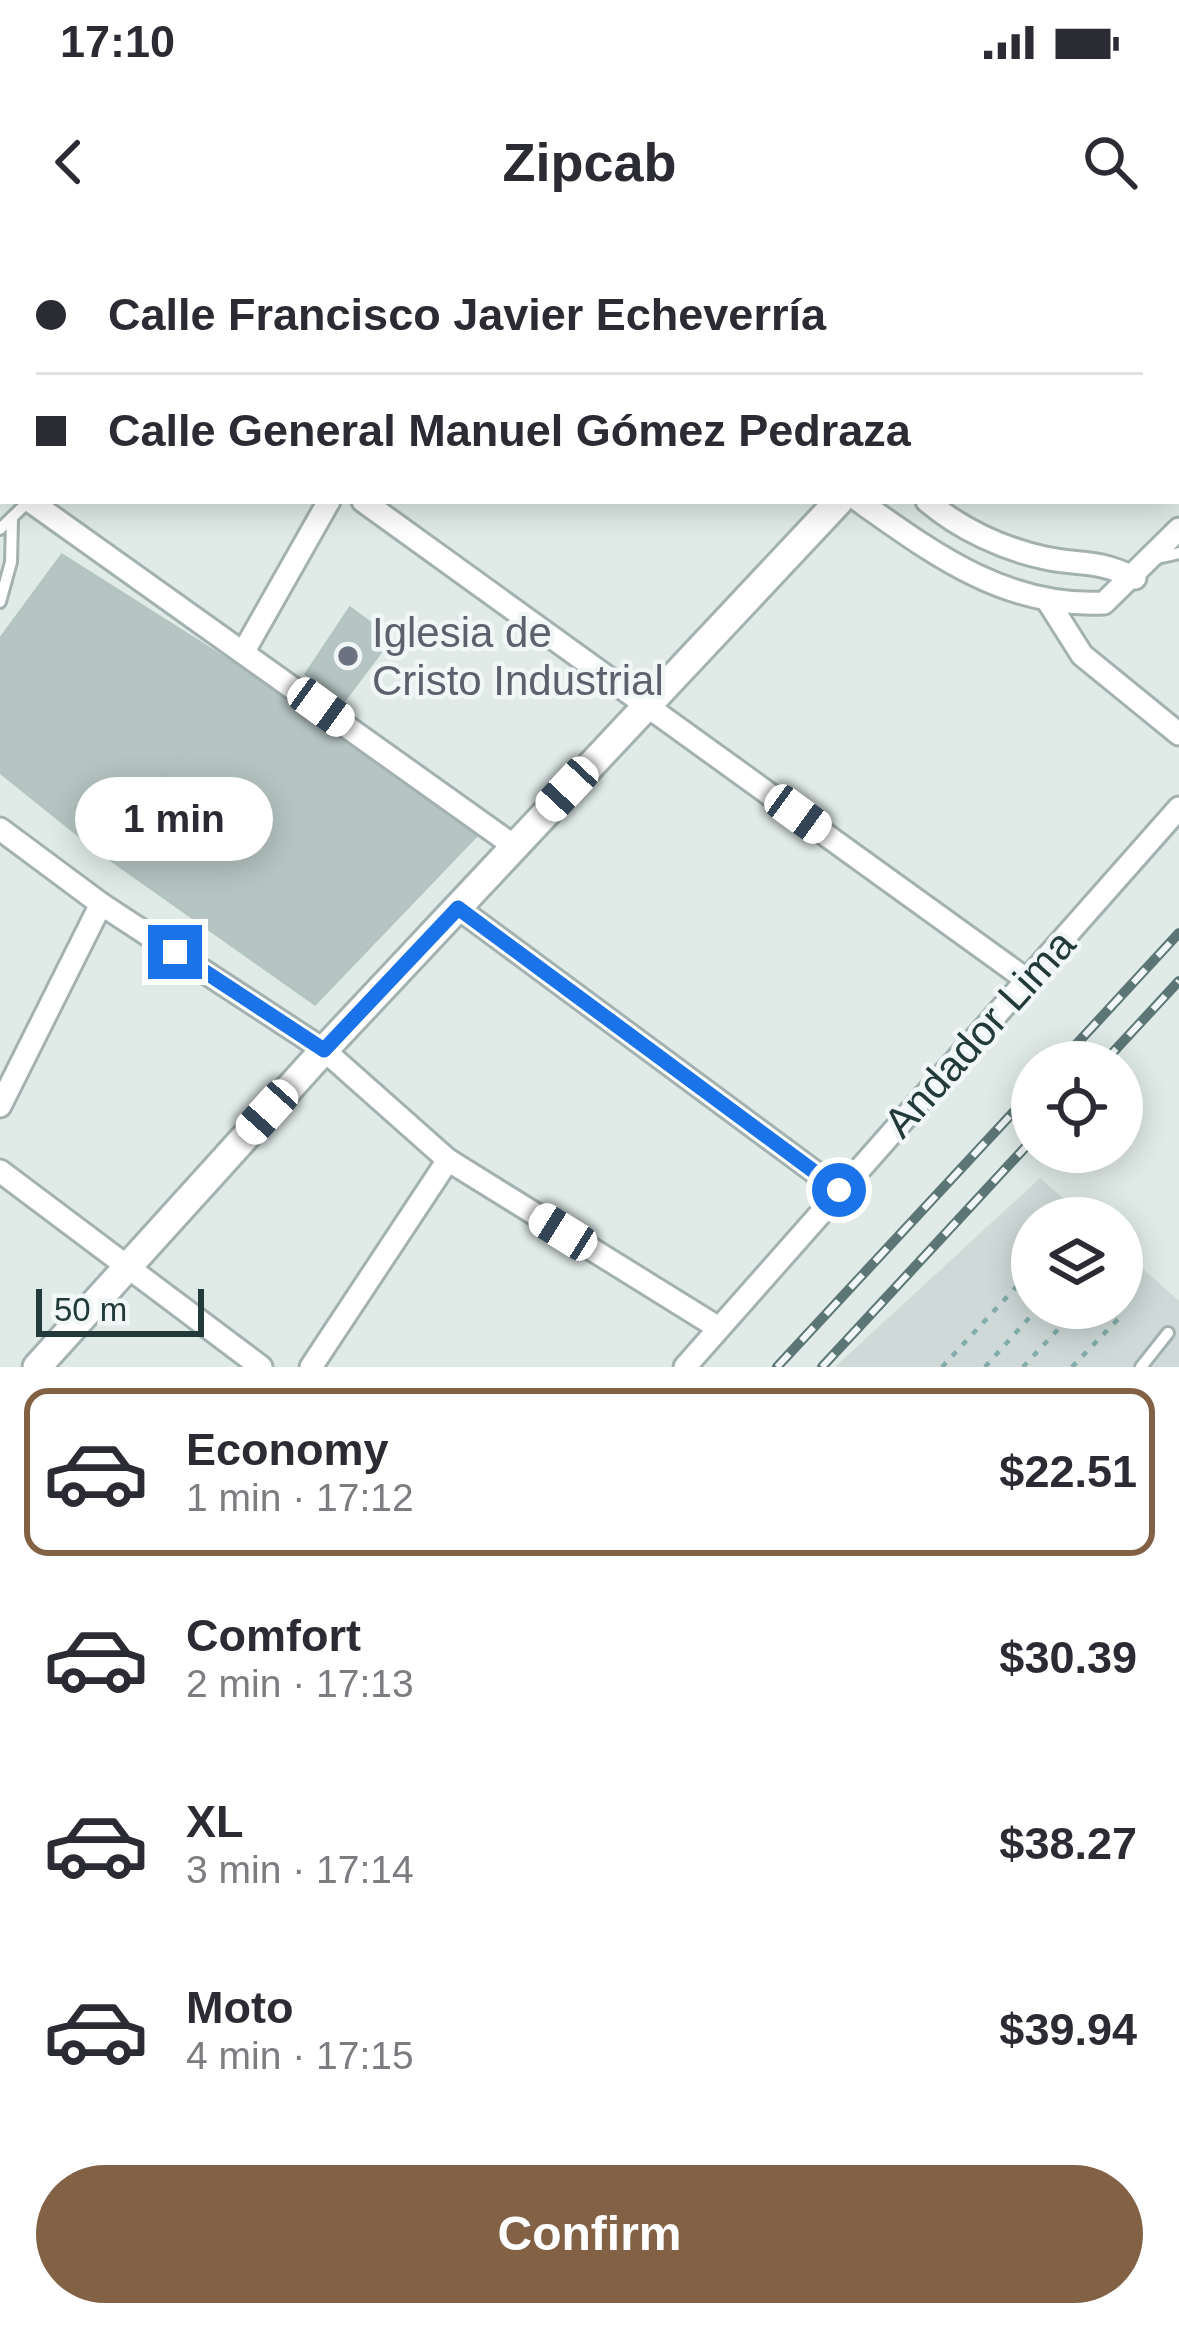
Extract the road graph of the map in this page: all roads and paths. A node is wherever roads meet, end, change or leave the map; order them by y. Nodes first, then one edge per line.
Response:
1 (26, 504) edge
2 (33, 504) edge
3 (326, 504) edge
4 (367, 504) edge
5 (836, 504) edge
6 (864, 504) edge
7 (932, 504) edge
8 (12, 520) junction
9 (0, 529) edge
10 (1179, 529) edge
11 (1179, 554) edge
12 (1150, 560) junction
13 (1135, 578) junction
14 (0, 602) edge
15 (1049, 603) junction
16 (244, 651) junction
17 (646, 704) junction
18 (1179, 734) edge
19 (1179, 808) edge
20 (0, 829) edge
21 (514, 846) junction
22 (101, 904) junction
23 (458, 908) junction
24 (1027, 980) junction
25 (324, 1050) junction
26 (0, 1106) edge
27 (448, 1160) junction
28 (0, 1171) edge
29 (839, 1190) junction
30 (127, 1267) junction
31 (1011, 1293) edge
32 (717, 1327) junction
33 (1019, 1329) edge
34 (1058, 1329) edge
35 (1108, 1329) edge
36 (1168, 1333) dead end
37 (37, 1367) edge
38 (261, 1367) edge
39 (311, 1367) edge
40 (685, 1367) edge
41 (942, 1367) edge
42 (985, 1367) edge
43 (1023, 1367) edge
44 (1072, 1367) edge
45 (1141, 1367) edge

1 - 8 lane
2 - 16 street
3 - 16 street
4 - 17 street
5 - 17 street
6 - 15 street
7 - 13 street
8 - 9 lane
8 - 14 lane
10 - 12 street
11 - 12 lane
12 - 13 street
13 - 15 street
15 - 18 street
16 - 21 street
17 - 21 street
17 - 24 street
19 - 24 street, Andador Lima
20 - 22 street
21 - 23 street
22 - 25 street
22 - 26 street
23 - 25 street
23 - 29 street
24 - 29 street, Andador Lima
25 - 27 street
25 - 30 street
27 - 32 street
27 - 39 street
28 - 30 street
29 - 32 street, Andador Lima
30 - 37 street
30 - 38 street
31 - 41 path
32 - 40 street, Andador Lima
33 - 42 path
34 - 43 path
35 - 44 path
36 - 45 lane

